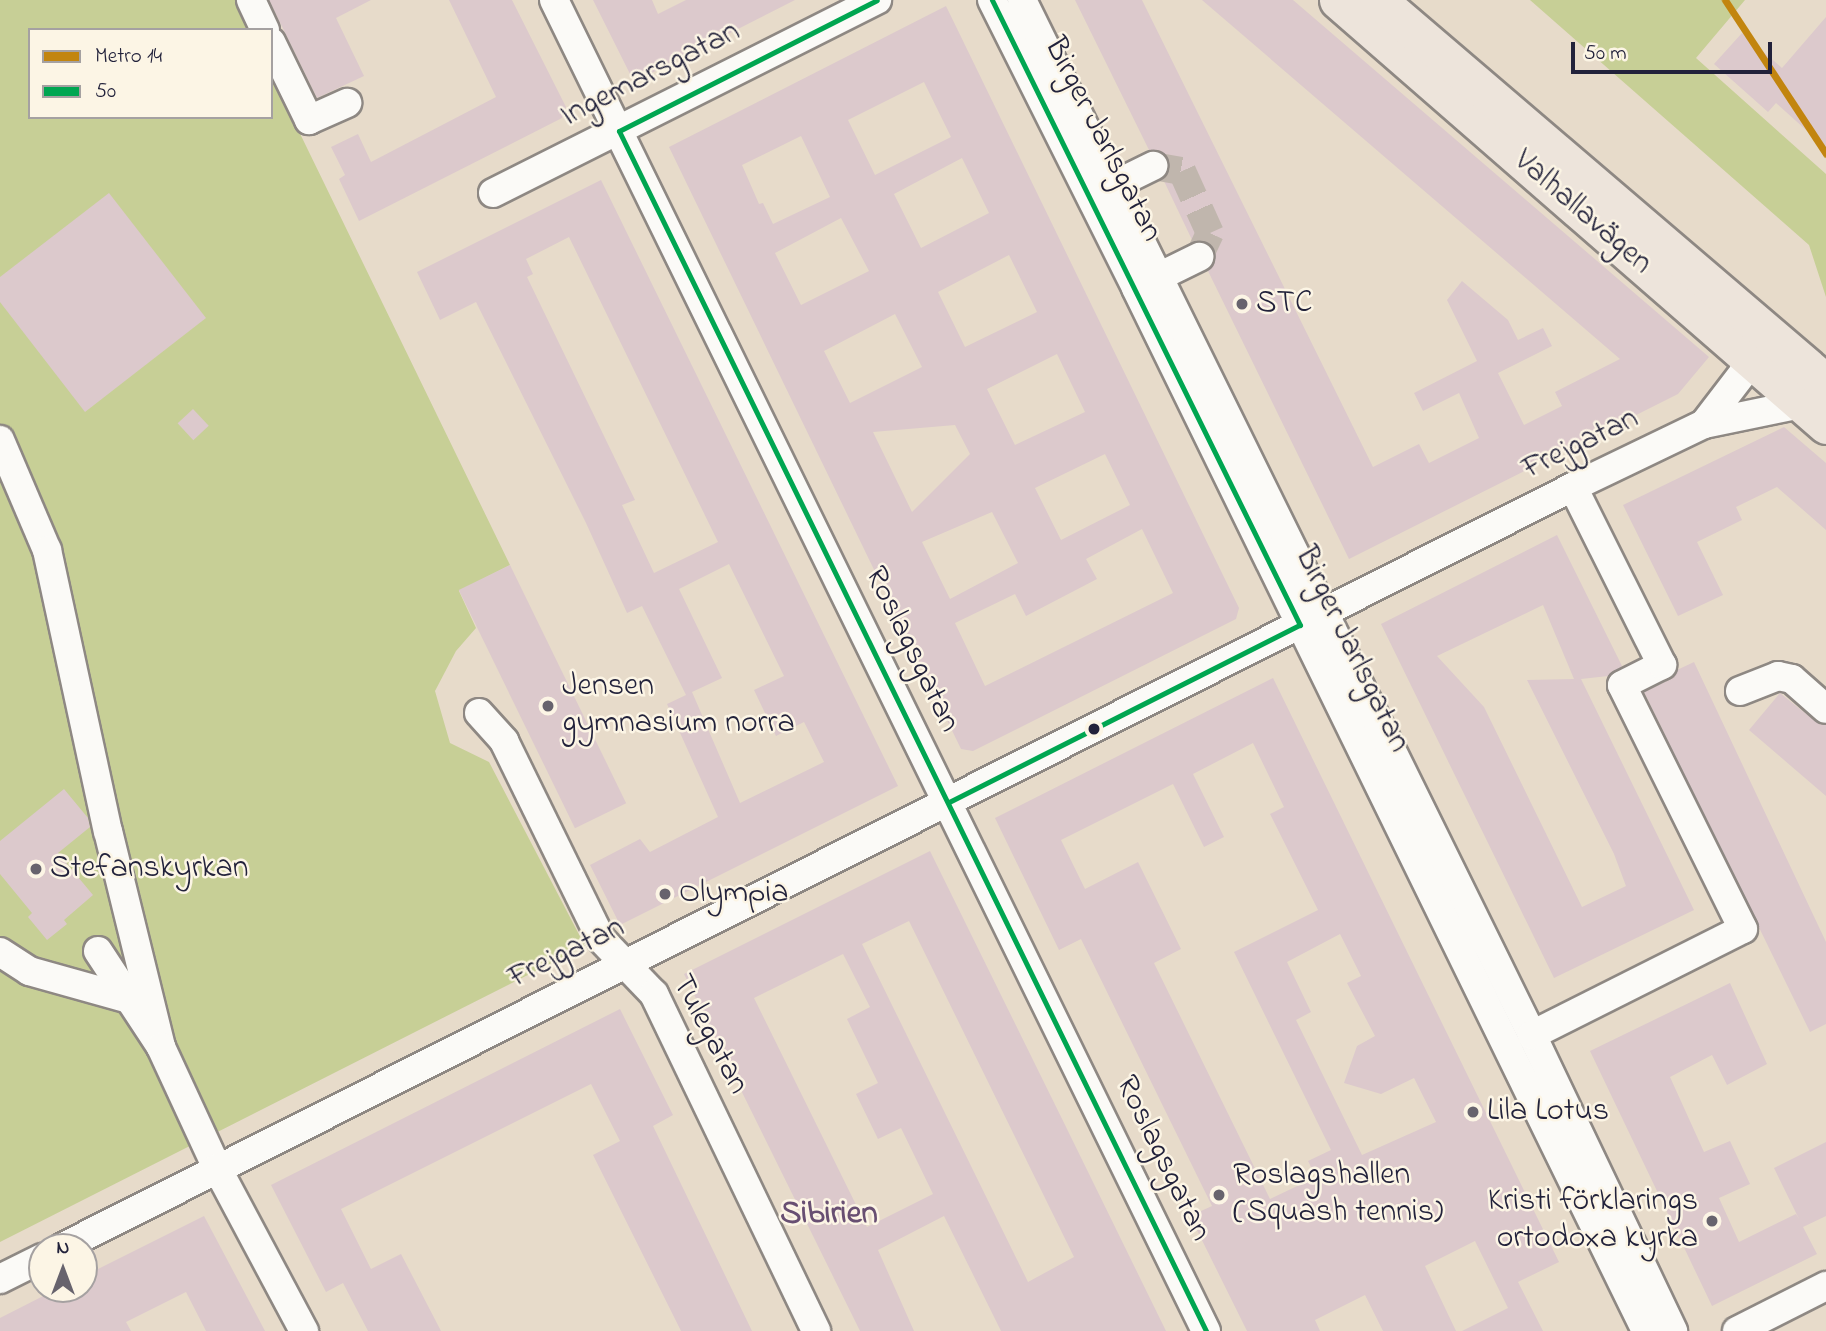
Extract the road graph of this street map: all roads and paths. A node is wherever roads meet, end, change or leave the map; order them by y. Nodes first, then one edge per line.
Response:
1 (251, 0) edge
2 (554, 0) edge
3 (877, 0) edge
4 (992, 0) edge
5 (1022, 0) edge
6 (1338, 0) edge
7 (1378, 0) edge
8 (264, 28) edge
9 (273, 47) edge
10 (347, 103) dead end
11 (619, 131) junction
12 (1153, 166) tunnel mouth
13 (1102, 191) junction
14 (493, 193) dead end
15 (1199, 257) dead end
16 (1147, 282) junction
17 (1748, 358) junction
18 (1818, 404) edge
19 (1704, 424) junction
20 (0, 440) edge
21 (1573, 487) junction
22 (1312, 619) junction
23 (1740, 691) dead end
24 (1826, 709) edge
25 (479, 713) dead end
26 (949, 802) junction
27 (98, 951) dead end
28 (0, 952) edge
29 (625, 964) junction
30 (129, 999) junction
31 (1532, 1035) junction
32 (162, 1047) junction
33 (217, 1168) junction
34 (90, 1233) edge
35 (28, 1265) edge
36 (0, 1279) edge
37 (1826, 1286) edge
38 (304, 1331) edge
39 (816, 1331) edge
40 (1206, 1331) edge
41 (1646, 1331) edge
42 (1673, 1331) edge
43 (1737, 1331) edge

1 - 8 street
2 - 11 street, Roslagsgatan
3 - 11 street, Ingemarsgatan
4 - 13 street, Birger Jarlsgatan
5 - 13 street, Birger Jarlsgatan
6 - 17 main road, Valhallavägen
7 - 18 main road, Valhallavägen
9 - 10 street
11 - 14 street, Ingemarsgatan
11 - 26 street, Roslagsgatan
12 - 13 street
13 - 16 street, Birger Jarlsgatan
15 - 16 street
16 - 22 street, Birger Jarlsgatan
17 - 18 main road, Valhallavägen
17 - 19 street, Frejgatan
18 - 19 street, Frejgatan
19 - 21 street, Frejgatan
20 - 32 street
21 - 22 street, Frejgatan
21 - 31 street
22 - 26 street, Frejgatan
22 - 31 street, Birger Jarlsgatan
22 - 41 street, Birger Jarlsgatan
23 - 24 street
25 - 29 street, Tulegatan
26 - 29 street, Frejgatan
26 - 40 street, Roslagsgatan
27 - 30 street
28 - 30 street
29 - 33 street, Frejgatan
29 - 39 street, Tulegatan
30 - 32 street
31 - 42 street, Birger Jarlsgatan
32 - 33 street
33 - 34 street, Frejgatan
33 - 38 street
35 - 36 street
37 - 43 street

